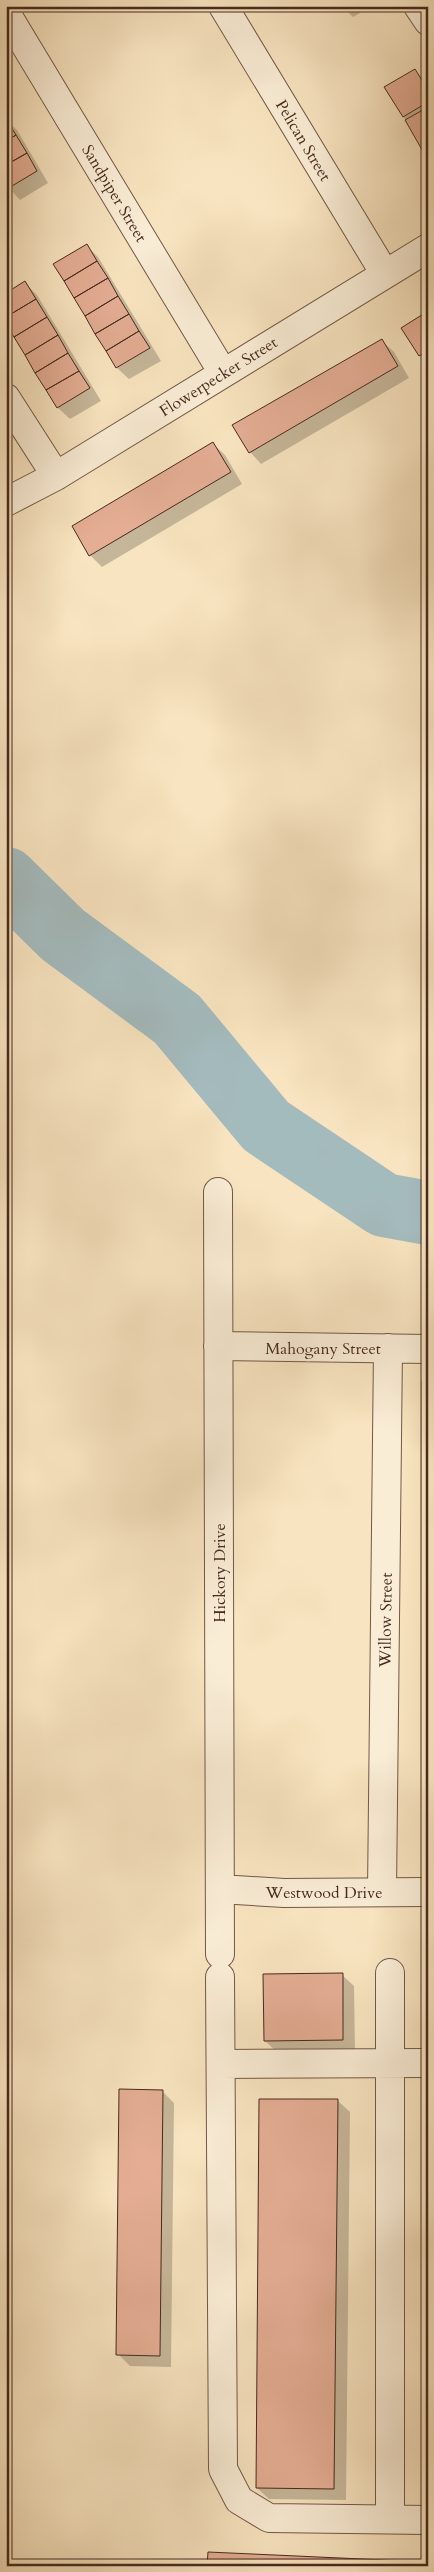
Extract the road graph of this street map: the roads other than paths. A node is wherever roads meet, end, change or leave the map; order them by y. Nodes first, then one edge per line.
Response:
1 (223, 6) edge
2 (418, 6) edge
3 (6, 13) edge
4 (428, 22) edge
5 (428, 248) edge
6 (385, 274) junction
7 (223, 373) junction
8 (6, 398) edge
9 (56, 476) junction
10 (6, 502) edge
11 (218, 1192) dead end
12 (218, 1346) junction
13 (388, 1348) junction
14 (428, 1349) edge
15 (220, 1889) junction
16 (382, 1892) junction
17 (428, 1892) edge
18 (390, 1973) dead end
19 (390, 2063) junction
20 (428, 2063) edge
21 (221, 2064) junction
22 (390, 2519) junction
23 (428, 2520) edge

1 - 6 street, Pelican Street
2 - 4 street
3 - 7 street, Sandpiper Street
5 - 6 street, Flowerpecker Street
6 - 7 street, Flowerpecker Street
7 - 9 street, Flowerpecker Street
8 - 9 street
9 - 10 street, Flowerpecker Street
11 - 12 street, Hickory Drive
12 - 13 street, Mahogany Street
12 - 15 street, Hickory Drive
13 - 14 street, Mahogany Street
13 - 16 street, Willow Street
15 - 16 street, Westwood Drive
15 - 21 street, Hickory Drive
16 - 17 street, Westwood Drive
18 - 19 street
19 - 20 street
19 - 21 street
19 - 22 street
21 - 22 street, Hickory Drive
22 - 23 street, Hickory Drive

